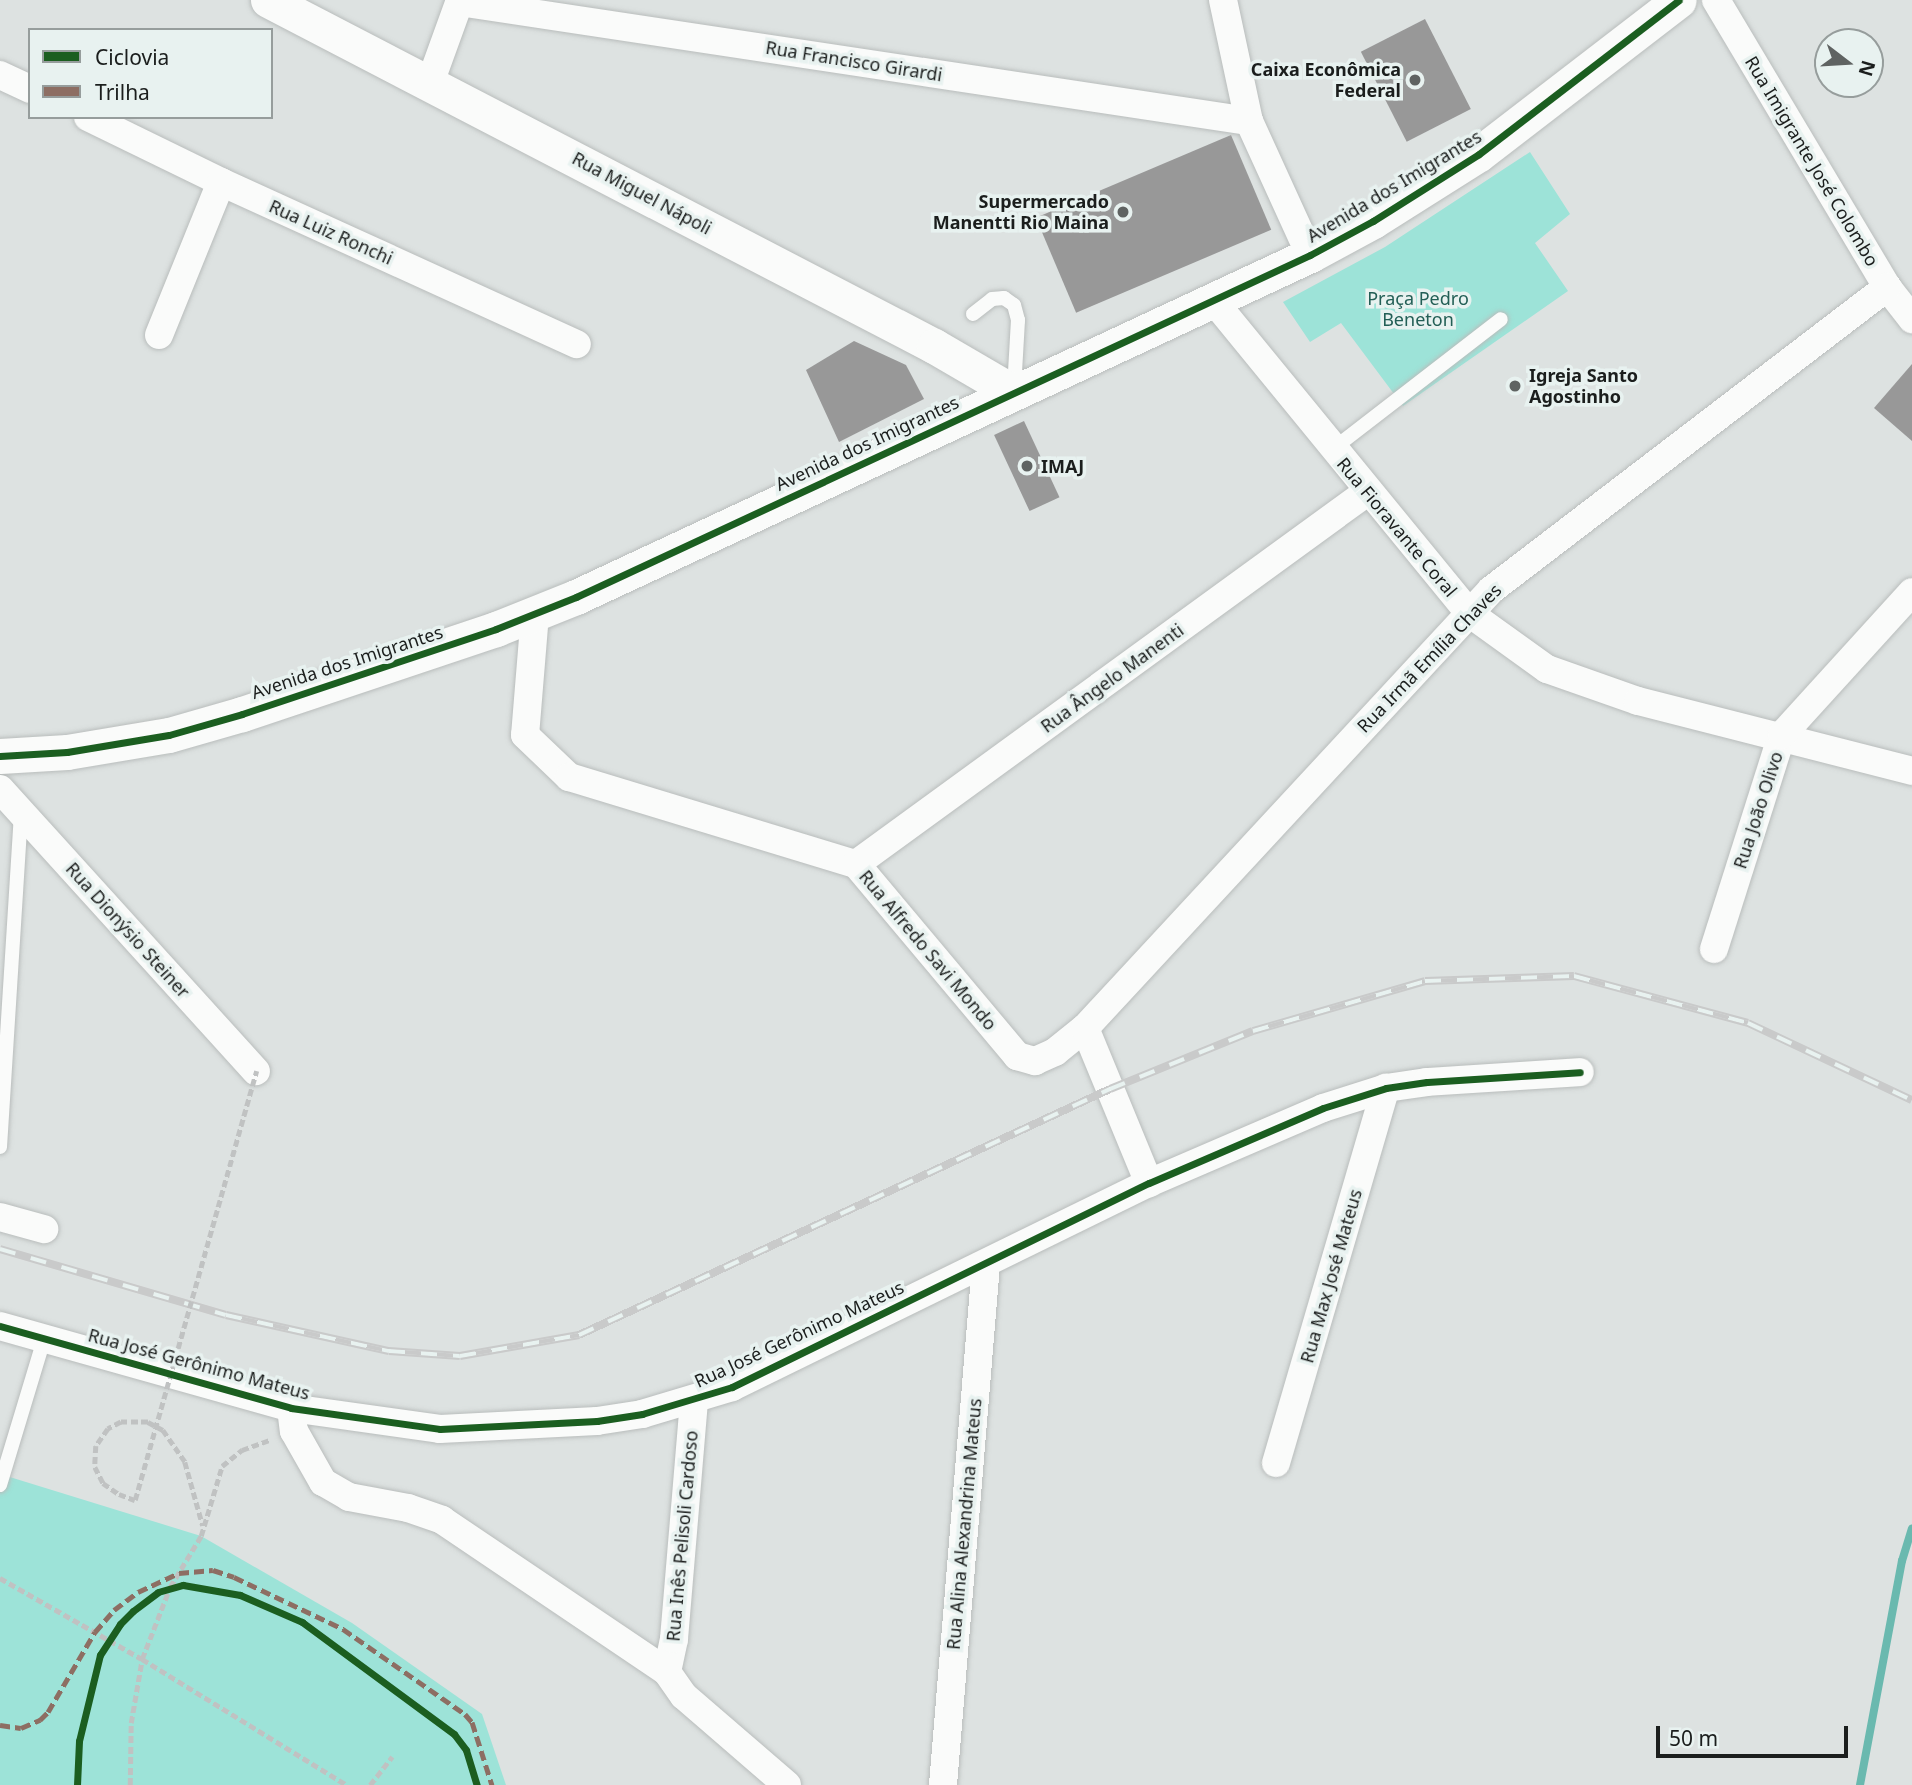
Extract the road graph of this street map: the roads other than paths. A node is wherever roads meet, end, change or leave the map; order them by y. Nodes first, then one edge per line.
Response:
1 (268, 0) edge
2 (1223, 0) edge
3 (1679, 0) edge
4 (1716, 0) edge
5 (460, 1) edge
6 (0, 75) edge
7 (430, 83) junction
8 (28, 88) edge
9 (92, 119) edge
10 (1249, 121) junction
11 (221, 182) junction
12 (1310, 255) junction
13 (1887, 287) junction
14 (1213, 300) junction
15 (973, 314) dead end
16 (1501, 319) dead end
17 (1912, 319) edge
18 (159, 335) dead end
19 (577, 344) dead end
20 (1013, 392) junction
21 (1333, 449) junction
22 (1367, 492) junction
23 (1912, 592) edge
24 (1469, 613) junction
25 (535, 614) junction
26 (1782, 736) junction
27 (0, 755) edge
28 (1912, 771) edge
29 (0, 789) edge
30 (21, 812) junction
31 (856, 864) junction
32 (1714, 949) dead end
33 (6, 980) edge
34 (1085, 1028) junction
35 (257, 1071) road end
36 (1580, 1072) dead end
37 (1386, 1088) junction
38 (0, 1147) edge
39 (1149, 1183) junction
40 (0, 1217) edge
41 (44, 1229) dead end
42 (985, 1264) junction
43 (0, 1326) edge
44 (44, 1339) junction
45 (694, 1400) junction
46 (293, 1420) junction
47 (1276, 1463) dead end
48 (0, 1485) edge
49 (667, 1672) junction
50 (787, 1785) edge
51 (943, 1785) edge

1 - 7 street, Rua Miguel Nápoli
2 - 10 street
3 - 12 street, Avenida dos Imigrantes
4 - 13 street, Rua Imigrante José Colombo
5 - 7 street
5 - 10 street, Rua Francisco Girardi
6 - 8 street
7 - 20 street, Rua Miguel Nápoli
9 - 11 street, Rua Luiz Ronchi
10 - 12 street
11 - 18 street
11 - 19 street, Rua Luiz Ronchi
12 - 14 street, Avenida dos Imigrantes
13 - 17 street, Rua Imigrante José Colombo
13 - 24 street, Rua Irmã Emília Chaves
14 - 20 street, Avenida dos Imigrantes
14 - 21 street, Rua Fioravante Coral
15 - 20 lane
16 - 21 lane
20 - 25 street, Avenida dos Imigrantes
21 - 22 street, Rua Fioravante Coral
22 - 24 street, Rua Fioravante Coral
22 - 31 street, Rua Ângelo Manenti
23 - 26 street, Rua João Olivo
24 - 26 street, Rua Fioravante Coral
24 - 34 street, Rua Irmã Emília Chaves
25 - 27 street, Avenida dos Imigrantes
25 - 31 street, Rua Alfredo Savi Mondo
26 - 28 street, Rua Fioravante Coral
26 - 32 street, Rua João Olivo
29 - 30 street, Rua Dionýsio Steiner
30 - 33 lane
30 - 35 street, Rua Dionýsio Steiner
31 - 34 street, Rua Alfredo Savi Mondo
33 - 38 lane
34 - 39 street
36 - 37 street, Rua José Gerônimo Mateus
37 - 39 street, Rua José Gerônimo Mateus
37 - 47 street, Rua Max José Mateus
39 - 42 street, Rua José Gerônimo Mateus
40 - 41 street
42 - 45 street, Rua José Gerônimo Mateus
42 - 51 street, Rua Alina Alexandrina Mateus
43 - 44 street, Rua José Gerônimo Mateus
44 - 46 street, Rua José Gerônimo Mateus
44 - 48 lane
45 - 46 street, Rua José Gerônimo Mateus
45 - 49 street, Rua Inês Pelisoli Cardoso
46 - 49 street
49 - 50 street

